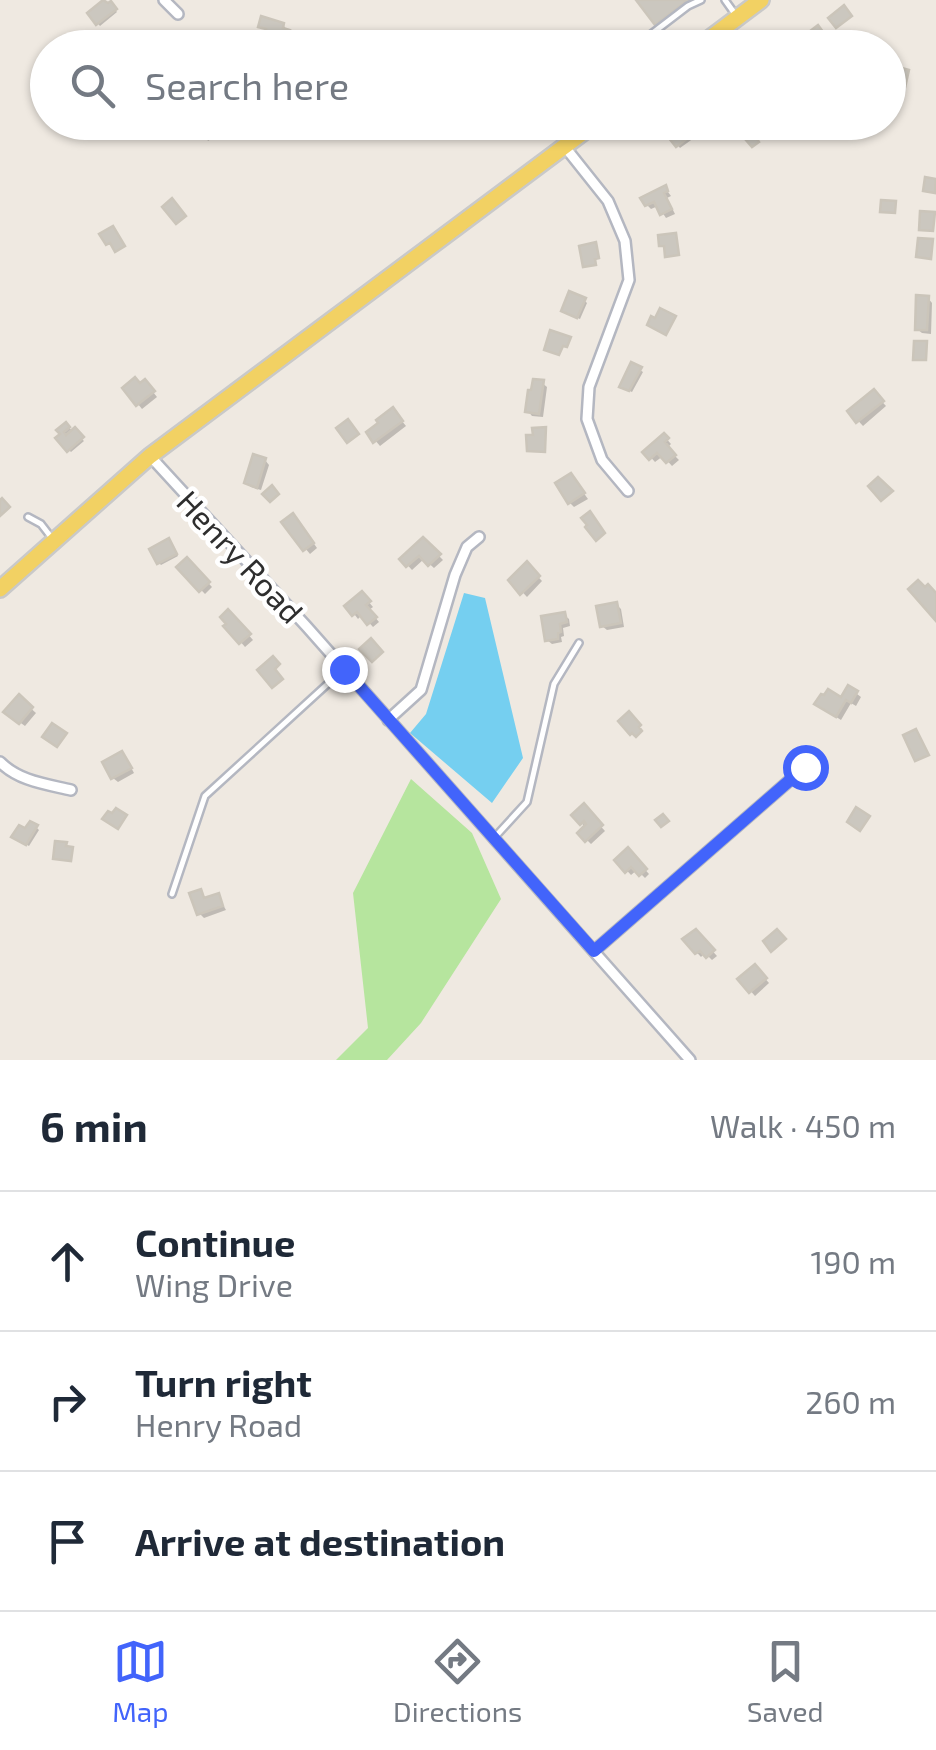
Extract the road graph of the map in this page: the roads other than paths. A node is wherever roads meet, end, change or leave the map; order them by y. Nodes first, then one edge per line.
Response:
1 (164, 0) edge
2 (701, 0) edge
3 (725, 0) edge
4 (761, 0) edge
5 (178, 14) dead end
6 (737, 18) junction
7 (657, 30) edge
8 (721, 30) edge
9 (574, 140) edge
10 (565, 147) junction
11 (150, 456) junction
12 (628, 491) dead end
13 (28, 516) dead end
14 (480, 537) dead end
15 (54, 540) junction
16 (0, 589) edge
17 (579, 643) dead end
18 (344, 669) junction
19 (388, 720) junction
20 (0, 762) edge
21 (805, 767) dead end
22 (70, 790) dead end
23 (494, 839) junction
24 (172, 894) dead end
25 (594, 951) junction
26 (690, 1060) edge

1 - 5 street
2 - 7 lane
3 - 6 lane
4 - 6 main road
6 - 8 main road
9 - 10 main road
10 - 11 main road
10 - 12 street
11 - 15 main road
11 - 18 street, Henry Road
13 - 15 lane
14 - 19 street
15 - 16 main road
17 - 23 lane
18 - 19 street, Henry Road
18 - 24 lane
19 - 23 street, Henry Road
20 - 22 street
21 - 25 street
23 - 25 street, Henry Road
25 - 26 street, Henry Road

